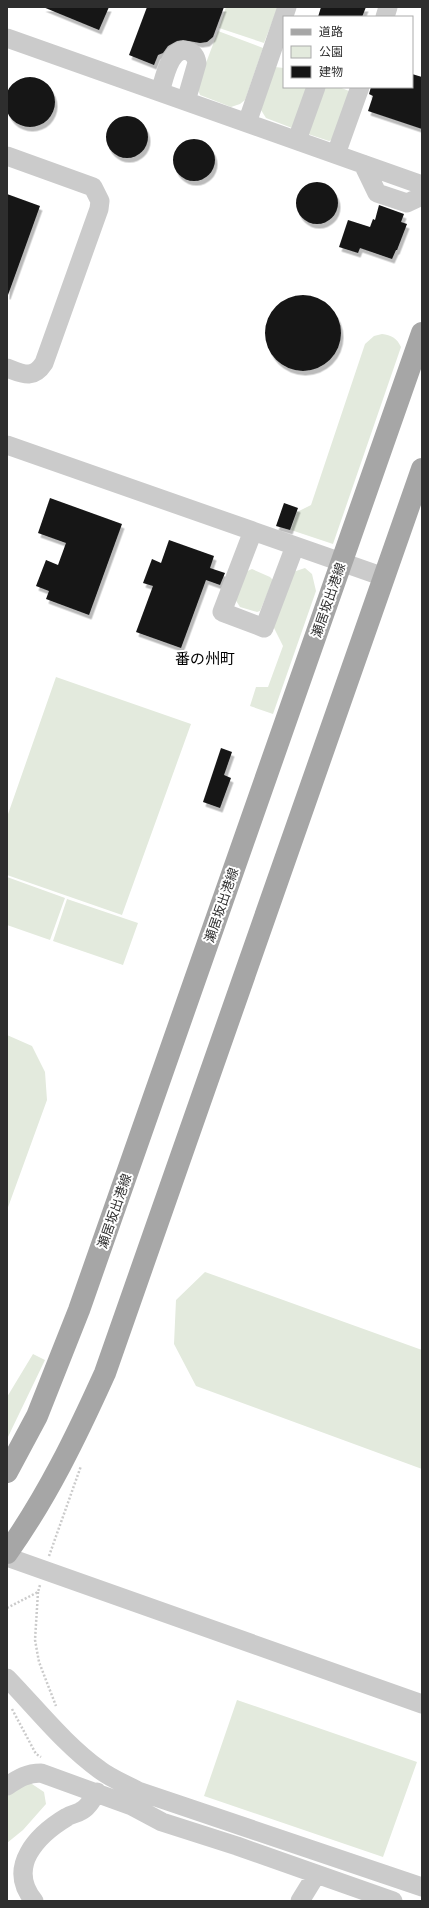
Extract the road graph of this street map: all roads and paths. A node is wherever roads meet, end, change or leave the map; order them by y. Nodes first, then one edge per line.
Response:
1 (283, 31) edge
2 (7, 38) edge
3 (277, 60) edge
4 (316, 88) edge
5 (356, 88) edge
6 (160, 92) junction
7 (186, 101) junction
8 (247, 123) junction
9 (296, 140) junction
10 (336, 154) junction
11 (7, 156) edge
12 (363, 164) junction
13 (422, 185) edge
14 (422, 196) edge
15 (422, 333) edge
16 (7, 368) edge
17 (7, 445) edge
18 (422, 469) edge
19 (252, 531) junction
20 (295, 546) junction
21 (341, 563) junction
22 (384, 577) junction
23 (82, 1464) dead end
24 (7, 1472) edge
25 (7, 1554) edge
26 (7, 1557) edge
27 (44, 1570) junction
28 (38, 1592) junction
29 (7, 1608) edge
30 (7, 1678) edge
31 (422, 1704) edge
32 (11, 1707) dead end
33 (56, 1707) dead end
34 (43, 1757) dead end
35 (7, 1786) edge
36 (97, 1792) junction
37 (135, 1798) junction
38 (372, 1870) junction
39 (316, 1875) junction
40 (422, 1887) edge
41 (377, 1897) edge
42 (34, 1901) edge
43 (300, 1901) edge

1 - 3 street
2 - 6 street
3 - 8 street
4 - 9 street
5 - 10 street
6 - 7 street
6 - 7 street
7 - 8 street
8 - 9 street
9 - 10 street
10 - 12 street
11 - 16 street
12 - 13 street
12 - 14 street
15 - 21 main road, 瀬居坂出港線
17 - 19 street
18 - 22 main road
19 - 20 street
19 - 20 street
20 - 21 street
21 - 22 street
21 - 24 main road, 瀬居坂出港線
22 - 25 main road
23 - 27 path
26 - 27 street
27 - 28 path
27 - 31 street
28 - 29 path
28 - 33 path
30 - 37 street
32 - 34 path
35 - 36 street
36 - 37 street
36 - 42 street
37 - 38 street
37 - 39 street
38 - 40 street
38 - 41 street
39 - 41 street
39 - 43 street

